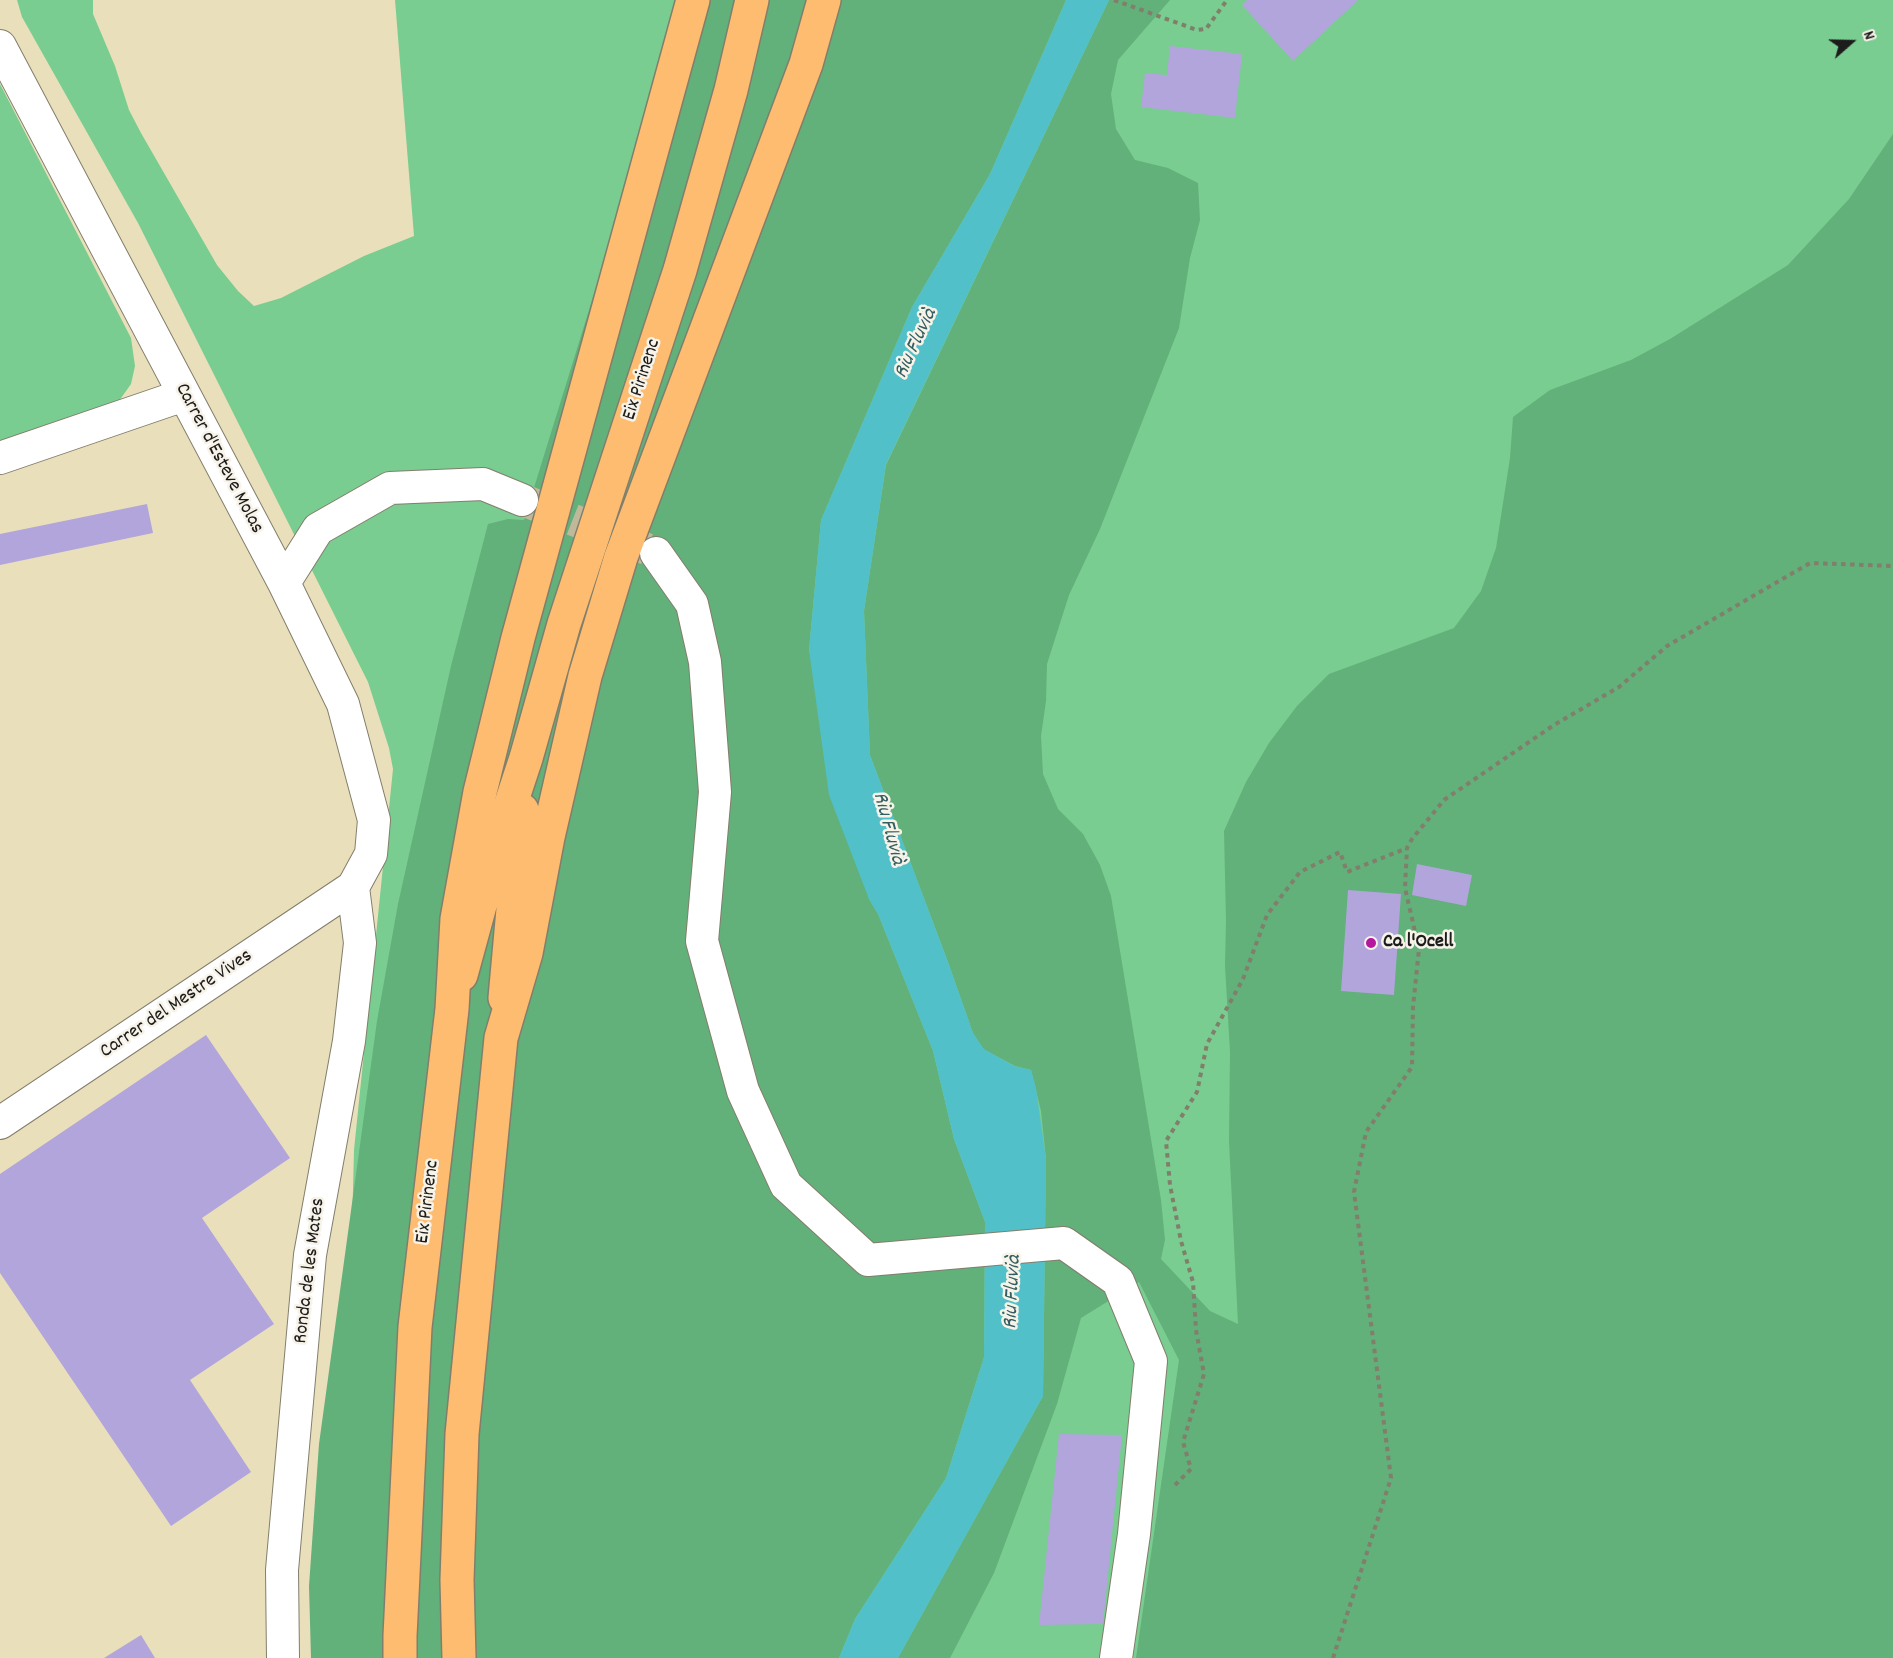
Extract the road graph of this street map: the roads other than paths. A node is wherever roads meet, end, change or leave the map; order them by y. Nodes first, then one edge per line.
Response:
1 (693, 0) edge
2 (752, 0) edge
3 (824, 0) edge
4 (0, 46) edge
5 (184, 395) junction
6 (0, 458) edge
7 (522, 500) tunnel mouth
8 (656, 553) tunnel mouth
9 (284, 583) junction
10 (526, 758) junction
11 (353, 887) junction
12 (452, 1009) junction
13 (501, 1038) junction
14 (0, 1123) edge
15 (283, 1658) edge
16 (400, 1658) edge
17 (459, 1658) edge
18 (1116, 1658) edge

1 - 12 main road
2 - 10 main road, Eix Pirinenc
3 - 13 main road
4 - 5 street, Carrer d'Esteve Molas
5 - 6 street
5 - 9 street, Carrer d'Esteve Molas
7 - 9 street
8 - 18 street
9 - 11 street, Carrer d'Esteve Molas
10 - 12 main road, Eix Pirinenc
10 - 13 main road, Eix Pirinenc
11 - 14 street, Carrer del Mestre Vives
11 - 15 street, Ronda de les Mates
12 - 16 main road, Eix Pirinenc
13 - 17 main road, Eix Pirinenc

